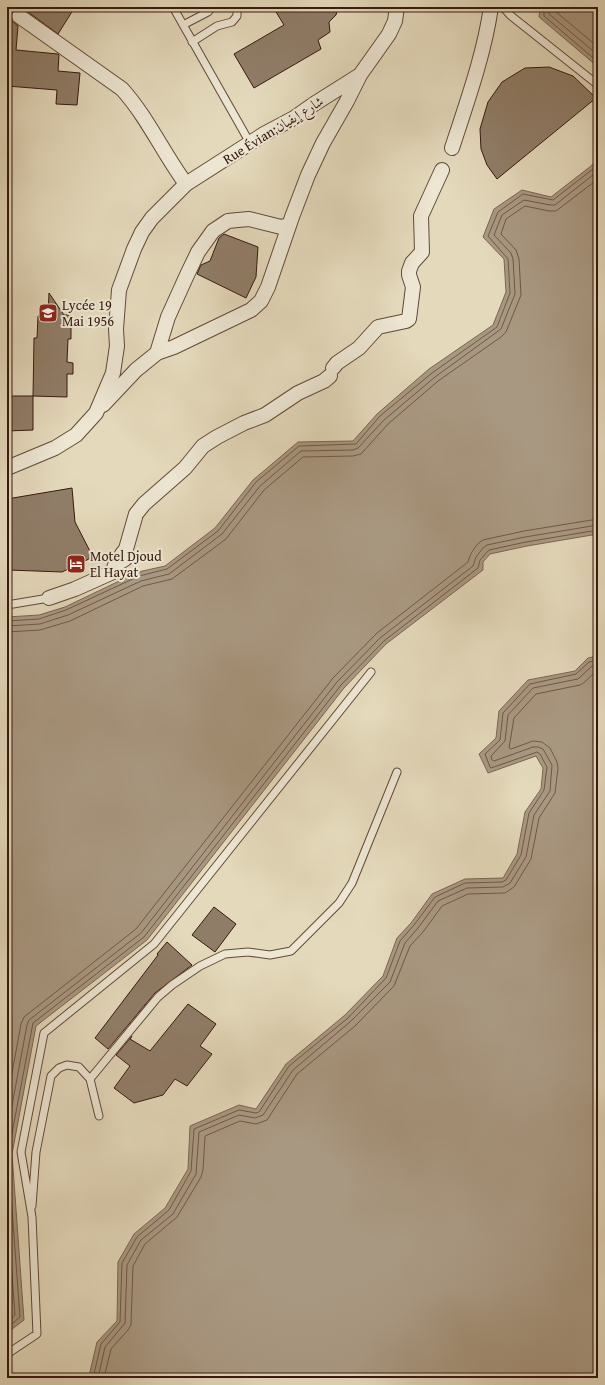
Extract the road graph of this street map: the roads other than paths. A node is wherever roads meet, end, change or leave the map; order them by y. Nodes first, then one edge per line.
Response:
1 (173, 7) edge
2 (212, 7) edge
3 (236, 7) edge
4 (397, 7) edge
5 (491, 7) edge
6 (503, 7) edge
7 (19, 16) dead end
8 (183, 25) junction
9 (192, 42) junction
10 (360, 75) junction
11 (598, 85) edge
12 (250, 143) junction
13 (452, 148) dead end
14 (442, 170) dead end
15 (186, 184) junction
16 (289, 224) junction
17 (157, 353) junction
18 (96, 413) junction
19 (7, 468) edge
20 (49, 598) joint
21 (7, 605) edge
22 (371, 672) dead end
23 (397, 772) dead end
24 (90, 1078) junction
25 (99, 1116) dead end
26 (32, 1217) junction
27 (7, 1354) edge

1 - 8 lane
2 - 8 lane
3 - 9 lane
4 - 10 street, Rue Évian;شارع إيفيان
5 - 13 street
6 - 11 lane
7 - 15 street
8 - 9 lane
9 - 12 lane
10 - 12 street, Rue Évian;شارع إيفيان
10 - 16 street, Rue Évian;شارع إيفيان
12 - 15 street, Rue Évian;شارع إيفيان
14 - 20 street
15 - 18 street, Rue Évian;شارع إيفيان
16 - 17 street, Rue Évian;شارع إيفيان
16 - 17 street
17 - 18 street, Rue Évian;شارع إيفيان
18 - 19 street, Rue Évian;شارع إيفيان
20 - 21 lane
22 - 26 lane
23 - 24 lane
24 - 25 lane
24 - 26 lane
26 - 27 lane

